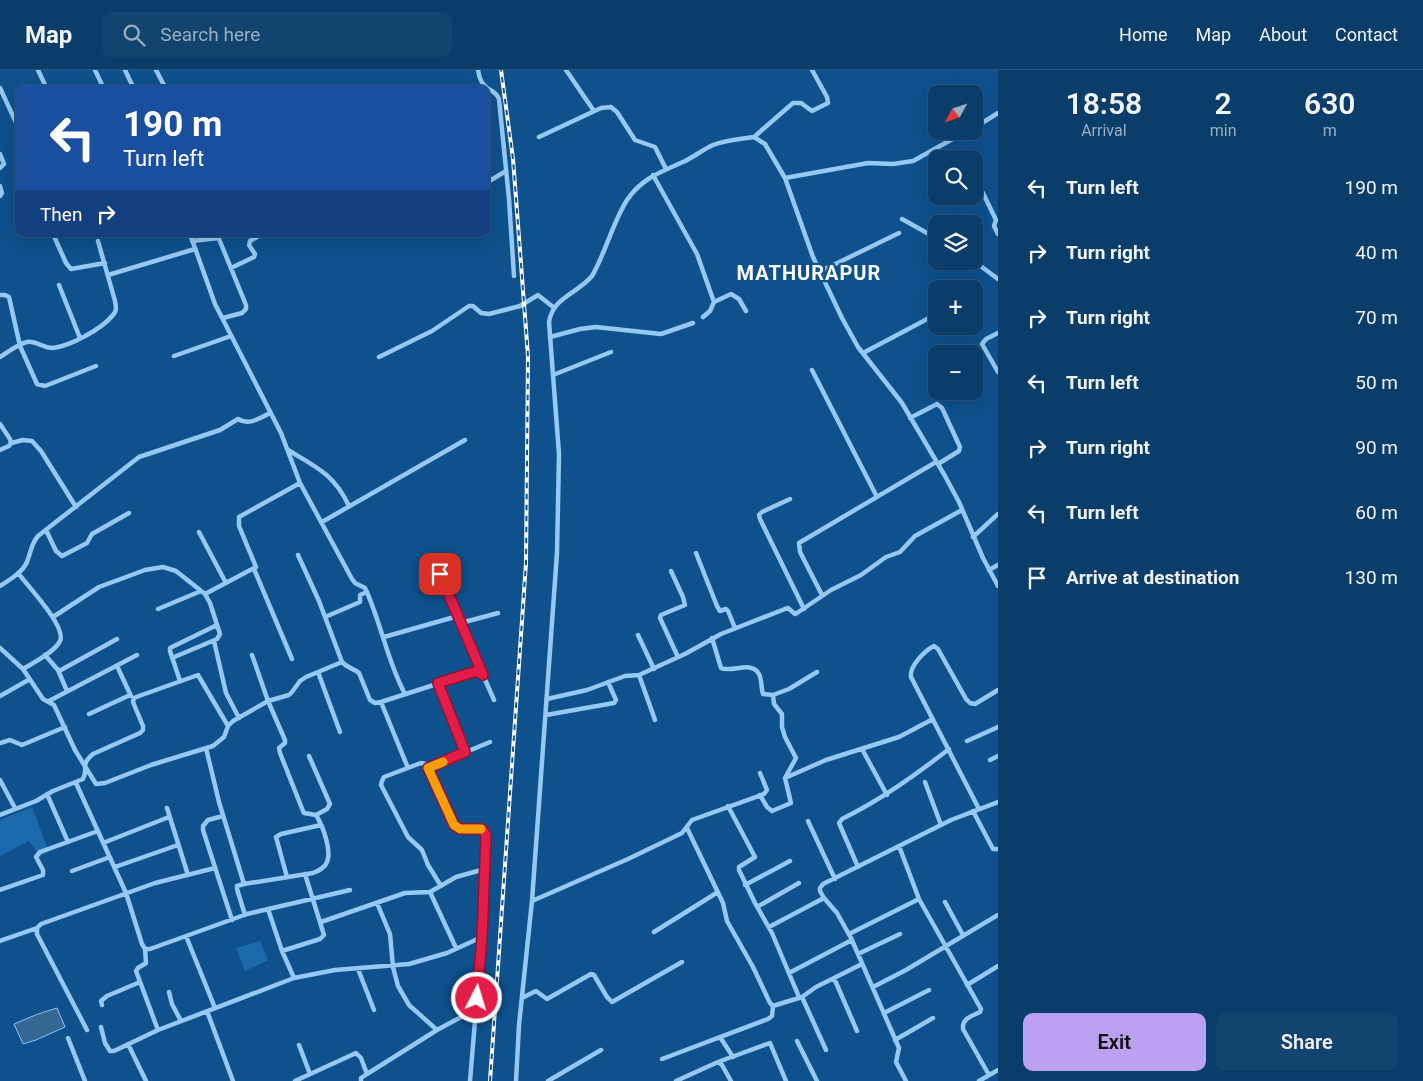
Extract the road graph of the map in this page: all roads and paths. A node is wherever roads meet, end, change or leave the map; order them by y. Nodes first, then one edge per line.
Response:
1 (38, 70) edge
2 (95, 70) edge
3 (125, 70) edge
4 (156, 70) edge
5 (478, 70) edge
6 (566, 70) edge
7 (812, 70) edge
8 (45, 85) edge
9 (102, 85) edge
10 (132, 85) edge
11 (164, 85) edge
12 (483, 85) edge
13 (0, 88) edge
14 (490, 90) edge
15 (594, 111) junction
16 (998, 114) edge
17 (15, 121) edge
18 (983, 123) edge
19 (754, 136) junction
20 (539, 137) dead end
21 (951, 140) edge
22 (0, 154) edge
23 (0, 168) edge
24 (666, 169) junction
25 (506, 172) junction
26 (653, 175) junction
27 (785, 178) junction
28 (490, 180) edge
29 (0, 186) edge
30 (983, 193) dead end
31 (0, 196) edge
32 (902, 219) dead end
33 (899, 233) dead end
34 (928, 234) edge
35 (998, 234) edge
36 (54, 237) edge
37 (191, 237) edge
38 (213, 237) edge
39 (218, 237) edge
40 (257, 237) edge
41 (98, 241) dead end
42 (192, 241) junction
43 (195, 249) junction
44 (105, 263) junction
45 (231, 268) junction
46 (983, 268) edge
47 (819, 272) junction
48 (108, 275) junction
49 (514, 276) dead end
50 (998, 279) edge
51 (59, 285) dead end
52 (0, 295) edge
53 (714, 302) junction
54 (553, 307) junction
55 (746, 311) dead end
56 (703, 317) dead end
57 (222, 318) junction
58 (928, 319) edge
59 (693, 324) dead end
60 (998, 333) edge
61 (231, 336) junction
62 (550, 337) junction
63 (80, 338) junction
64 (20, 346) junction
65 (611, 352) dead end
66 (863, 353) junction
67 (174, 356) dead end
68 (0, 357) edge
69 (379, 357) dead end
70 (96, 366) dead end
71 (812, 370) dead end
72 (998, 372) edge
73 (553, 374) junction
74 (270, 412) junction
75 (910, 418) junction
76 (0, 424) edge
77 (465, 440) dead end
78 (11, 444) junction
79 (0, 450) edge
80 (288, 450) junction
81 (937, 463) junction
82 (300, 482) junction
83 (877, 497) junction
84 (790, 499) dead end
85 (349, 506) junction
86 (76, 507) junction
87 (962, 510) junction
88 (129, 513) dead end
89 (998, 514) edge
90 (322, 522) junction
91 (46, 530) junction
92 (199, 532) dead end
93 (973, 537) junction
94 (696, 553) dead end
95 (298, 555) dead end
96 (435, 559) dead end
97 (998, 565) edge
98 (254, 569) junction
99 (671, 570) dead end
100 (989, 570) junction
101 (18, 573) junction
102 (226, 584) junction
103 (0, 586) edge
104 (998, 586) edge
105 (367, 592) junction
106 (203, 593) junction
107 (822, 595) junction
108 (158, 609) dead end
109 (804, 609) junction
110 (498, 612) dead end
111 (458, 616) junction
112 (53, 617) junction
113 (325, 617) junction
114 (461, 623) junction
115 (217, 625) junction
116 (735, 628) junction
117 (638, 635) dead end
118 (384, 637) junction
119 (712, 638) junction
120 (117, 639) dead end
121 (214, 641) junction
122 (0, 648) edge
123 (137, 655) dead end
124 (252, 655) dead end
125 (45, 656) junction
126 (678, 657) junction
127 (172, 658) junction
128 (292, 659) dead end
129 (342, 662) junction
130 (117, 666) junction
131 (654, 668) junction
132 (24, 670) junction
133 (58, 670) junction
134 (318, 672) junction
135 (817, 672) dead end
136 (483, 675) junction
137 (639, 675) junction
138 (30, 679) junction
139 (180, 682) junction
140 (608, 682) junction
141 (438, 683) junction
142 (998, 690) edge
143 (67, 691) junction
144 (405, 694) junction
145 (130, 695) junction
146 (773, 695) junction
147 (0, 696) edge
148 (547, 699) junction
149 (494, 700) dead end
150 (49, 701) junction
151 (134, 702) junction
152 (268, 702) junction
153 (381, 702) junction
154 (89, 714) dead end
155 (546, 715) junction
156 (238, 718) junction
157 (933, 719) junction
158 (655, 720) dead end
159 (65, 726) junction
160 (228, 726) junction
161 (998, 727) edge
162 (340, 732) dead end
163 (967, 741) dead end
164 (490, 742) dead end
165 (0, 743) edge
166 (206, 748) junction
167 (862, 749) junction
168 (949, 749) junction
169 (465, 752) junction
170 (309, 756) dead end
171 (998, 756) edge
172 (990, 760) dead end
173 (84, 766) junction
174 (408, 768) junction
175 (428, 768) junction
176 (760, 773) dead end
177 (785, 778) junction
178 (0, 780) edge
179 (924, 782) dead end
180 (76, 783) junction
181 (47, 794) junction
182 (760, 795) junction
183 (886, 795) junction
184 (998, 802) edge
185 (728, 806) junction
186 (15, 808) junction
187 (167, 808) dead end
188 (979, 809) junction
189 (973, 811) junction
190 (0, 815) edge
191 (316, 815) junction
192 (223, 816) junction
193 (170, 817) junction
194 (808, 821) dead end
195 (321, 824) junction
196 (941, 825) junction
197 (687, 828) junction
198 (98, 831) junction
199 (68, 842) junction
200 (104, 843) junction
201 (178, 845) junction
202 (899, 846) junction
203 (998, 849) edge
204 (110, 857) junction
205 (790, 861) dead end
206 (115, 867) junction
207 (858, 867) junction
208 (215, 868) junction
209 (485, 869) junction
210 (72, 871) dead end
211 (305, 874) junction
212 (188, 875) junction
213 (287, 877) junction
214 (835, 879) junction
215 (800, 883) dead end
216 (244, 884) junction
217 (745, 885) junction
218 (442, 886) junction
219 (0, 890) edge
220 (350, 890) dead end
221 (430, 892) junction
222 (718, 892) junction
223 (126, 893) junction
224 (824, 898) junction
225 (313, 899) junction
226 (919, 899) junction
227 (532, 901) junction
228 (945, 902) dead end
229 (377, 903) junction
230 (757, 907) junction
231 (268, 909) junction
232 (244, 915) junction
233 (998, 915) edge
234 (232, 920) junction
235 (321, 922) junction
236 (769, 927) junction
237 (37, 928) junction
238 (654, 932) dead end
239 (849, 934) junction
240 (900, 934) dead end
241 (963, 935) junction
242 (186, 936) junction
243 (482, 937) junction
244 (1, 939) edge
245 (852, 940) junction
246 (945, 946) junction
247 (456, 948) junction
248 (145, 949) junction
249 (282, 951) junction
250 (858, 954) junction
251 (682, 962) dead end
252 (862, 964) junction
253 (998, 966) edge
254 (393, 967) junction
255 (358, 969) junction
256 (789, 973) junction
257 (294, 978) junction
258 (834, 978) junction
259 (140, 982) junction
260 (967, 985) junction
261 (873, 987) junction
262 (929, 990) dead end
263 (169, 992) dead end
264 (800, 997) junction
265 (522, 998) junction
266 (102, 1005) dead end
267 (772, 1006) junction
268 (215, 1008) junction
269 (476, 1009) junction
270 (374, 1010) dead end
271 (207, 1011) junction
272 (884, 1013) junction
273 (933, 1018) dead end
274 (181, 1021) junction
275 (101, 1027) dead end
276 (87, 1030) dead end
277 (158, 1030) junction
278 (437, 1030) junction
279 (857, 1031) dead end
280 (720, 1037) junction
281 (68, 1038) dead end
282 (895, 1040) junction
283 (797, 1041) dead end
284 (128, 1044) junction
285 (298, 1044) dead end
286 (601, 1050) dead end
287 (826, 1050) dead end
288 (732, 1057) junction
289 (662, 1059) dead end
290 (718, 1062) junction
291 (998, 1070) edge
292 (310, 1074) junction
293 (366, 1074) junction
294 (989, 1075) junction
295 (85, 1081) edge
296 (146, 1081) edge
297 (233, 1081) edge
298 (295, 1081) edge
299 (361, 1081) edge
300 (470, 1081) edge
301 (516, 1081) edge
302 (548, 1081) edge
303 (676, 1081) edge
304 (731, 1081) edge
305 (786, 1081) edge
306 (818, 1081) edge
307 (906, 1081) edge
308 (979, 1081) edge

1 - 8 street
2 - 9 street
3 - 10 street
4 - 11 street
5 - 12 street
6 - 15 street
7 - 19 street
13 - 17 street
14 - 25 street
15 - 20 street
15 - 24 street
16 - 18 street
19 - 24 street
19 - 27 street
21 - 27 street
22 - 23 street
24 - 26 street
25 - 28 street
25 - 49 street
26 - 53 street
26 - 54 street
27 - 47 street
29 - 31 street
30 - 35 street
32 - 34 street
33 - 47 street
36 - 44 street
37 - 42 street
38 - 42 street
39 - 45 street
40 - 45 street
41 - 44 street
42 - 43 street
43 - 48 street
43 - 57 street
44 - 48 street
45 - 57 street
46 - 50 street
47 - 66 street
48 - 63 street
51 - 63 street
52 - 64 street
53 - 55 street
53 - 56 street
54 - 62 street
54 - 69 street
57 - 61 street
58 - 66 street
59 - 62 street
60 - 72 street
61 - 67 street
61 - 74 street
62 - 73 street
63 - 64 street
64 - 68 street
64 - 70 street
65 - 73 street
66 - 75 street
71 - 83 street
73 - 148 street
74 - 80 street
74 - 86 street
75 - 81 street
75 - 81 street
76 - 78 street
77 - 85 street
78 - 79 street
78 - 86 street
80 - 82 street
80 - 85 street
81 - 83 street
81 - 87 street
82 - 90 street
82 - 98 street
83 - 107 street
84 - 109 street
85 - 90 street
86 - 91 street
87 - 93 street
87 - 107 street
88 - 91 street
89 - 93 street
90 - 105 street
91 - 101 street
92 - 102 street
93 - 100 street
94 - 116 street
95 - 113 street
96 - 111 street
97 - 100 street
98 - 102 street
98 - 128 street
99 - 126 street
100 - 104 street
101 - 103 street
101 - 112 street
102 - 106 street
105 - 113 street
105 - 118 street
106 - 108 street
106 - 112 street
106 - 115 street
107 - 109 street
109 - 116 street
110 - 114 street
111 - 114 street
111 - 118 street
112 - 125 street
113 - 129 street
114 - 136 street
115 - 121 street
115 - 127 street
116 - 119 street
117 - 131 street
118 - 144 street
119 - 126 street
119 - 146 street
120 - 133 street
121 - 127 street
121 - 156 street
122 - 132 street
123 - 130 street
124 - 152 street
125 - 132 street
125 - 133 street
126 - 131 street
127 - 139 street
129 - 134 street
129 - 153 street
130 - 143 street
130 - 145 street
131 - 137 street
132 - 138 street
133 - 143 street
134 - 152 street
134 - 162 street
135 - 146 street
136 - 141 street
136 - 149 street
137 - 140 street
137 - 158 street
138 - 147 street
138 - 150 street
139 - 151 street
139 - 160 street
140 - 148 street
140 - 155 street
141 - 144 street
141 - 169 street
142 - 157 street
143 - 150 street
144 - 153 street
145 - 151 street
145 - 154 street
146 - 177 street
148 - 155 street
150 - 159 street
151 - 173 street
152 - 156 street
152 - 191 street
153 - 174 street
155 - 227 street
156 - 160 street
157 - 167 street
157 - 168 street
159 - 165 street
159 - 173 street
160 - 166 street
161 - 163 street
164 - 169 street
166 - 173 street
166 - 192 street
167 - 177 street
167 - 183 street
168 - 183 street
168 - 188 street
169 - 175 street
170 - 191 street
171 - 172 street
173 - 180 street
174 - 175 street
174 - 218 street
175 - 209 street
176 - 182 street
177 - 182 street
178 - 186 street
179 - 196 street
180 - 181 street
180 - 198 street
181 - 186 street
181 - 199 street
182 - 185 street
183 - 207 street
184 - 188 street
185 - 197 street
185 - 217 street
186 - 190 street
187 - 193 street
188 - 189 street
189 - 196 street
189 - 203 street
191 - 195 street
192 - 208 street
192 - 216 street
193 - 200 street
193 - 201 street
194 - 214 street
195 - 211 street
195 - 213 street
196 - 202 street
197 - 222 street
197 - 227 street
198 - 199 street
198 - 200 street
199 - 219 street
200 - 204 street
201 - 206 street
201 - 212 street
202 - 207 street
202 - 226 street
204 - 206 street
204 - 210 street
205 - 217 street
206 - 223 street
207 - 214 street
208 - 212 street
208 - 234 street
209 - 218 street
209 - 243 street
211 - 213 street
211 - 225 street
212 - 223 street
213 - 216 street
214 - 224 street
215 - 230 street
216 - 232 street
217 - 230 street
218 - 221 street
220 - 225 street
221 - 229 street
221 - 247 street
222 - 238 street
222 - 267 street
223 - 237 street
223 - 248 street
224 - 236 street
224 - 239 street
225 - 231 street
225 - 235 street
226 - 239 street
226 - 246 street
227 - 265 street
228 - 241 street
229 - 235 street
229 - 254 street
230 - 236 street
231 - 232 street
231 - 249 street
232 - 234 street
233 - 241 street
234 - 242 street
235 - 249 street
236 - 256 street
237 - 244 street
237 - 276 street
239 - 245 street
240 - 250 street
241 - 246 street
242 - 248 street
242 - 268 street
243 - 247 street
243 - 269 street
245 - 250 street
245 - 256 street
246 - 260 street
246 - 261 street
247 - 254 street
248 - 259 street
249 - 257 street
250 - 252 street
251 - 265 street
252 - 258 street
252 - 261 street
253 - 260 street
254 - 255 street
254 - 278 street
255 - 257 street
255 - 270 street
256 - 264 street
257 - 268 street
258 - 264 street
258 - 279 street
259 - 266 street
259 - 277 street
260 - 294 street
261 - 272 street
262 - 272 street
263 - 274 street
264 - 267 street
264 - 287 street
265 - 301 street
267 - 280 street
268 - 271 street
269 - 278 street
269 - 300 street
271 - 274 street
271 - 297 street
272 - 282 street
273 - 282 street
274 - 277 street
275 - 284 street
277 - 284 street
278 - 293 street
280 - 288 street
280 - 289 street
281 - 295 street
282 - 307 street
283 - 306 street
284 - 296 street
285 - 292 street
286 - 302 street
288 - 290 street
288 - 305 street
290 - 303 street
290 - 304 street
291 - 294 street
292 - 293 street
292 - 298 street
293 - 299 street
294 - 308 street

